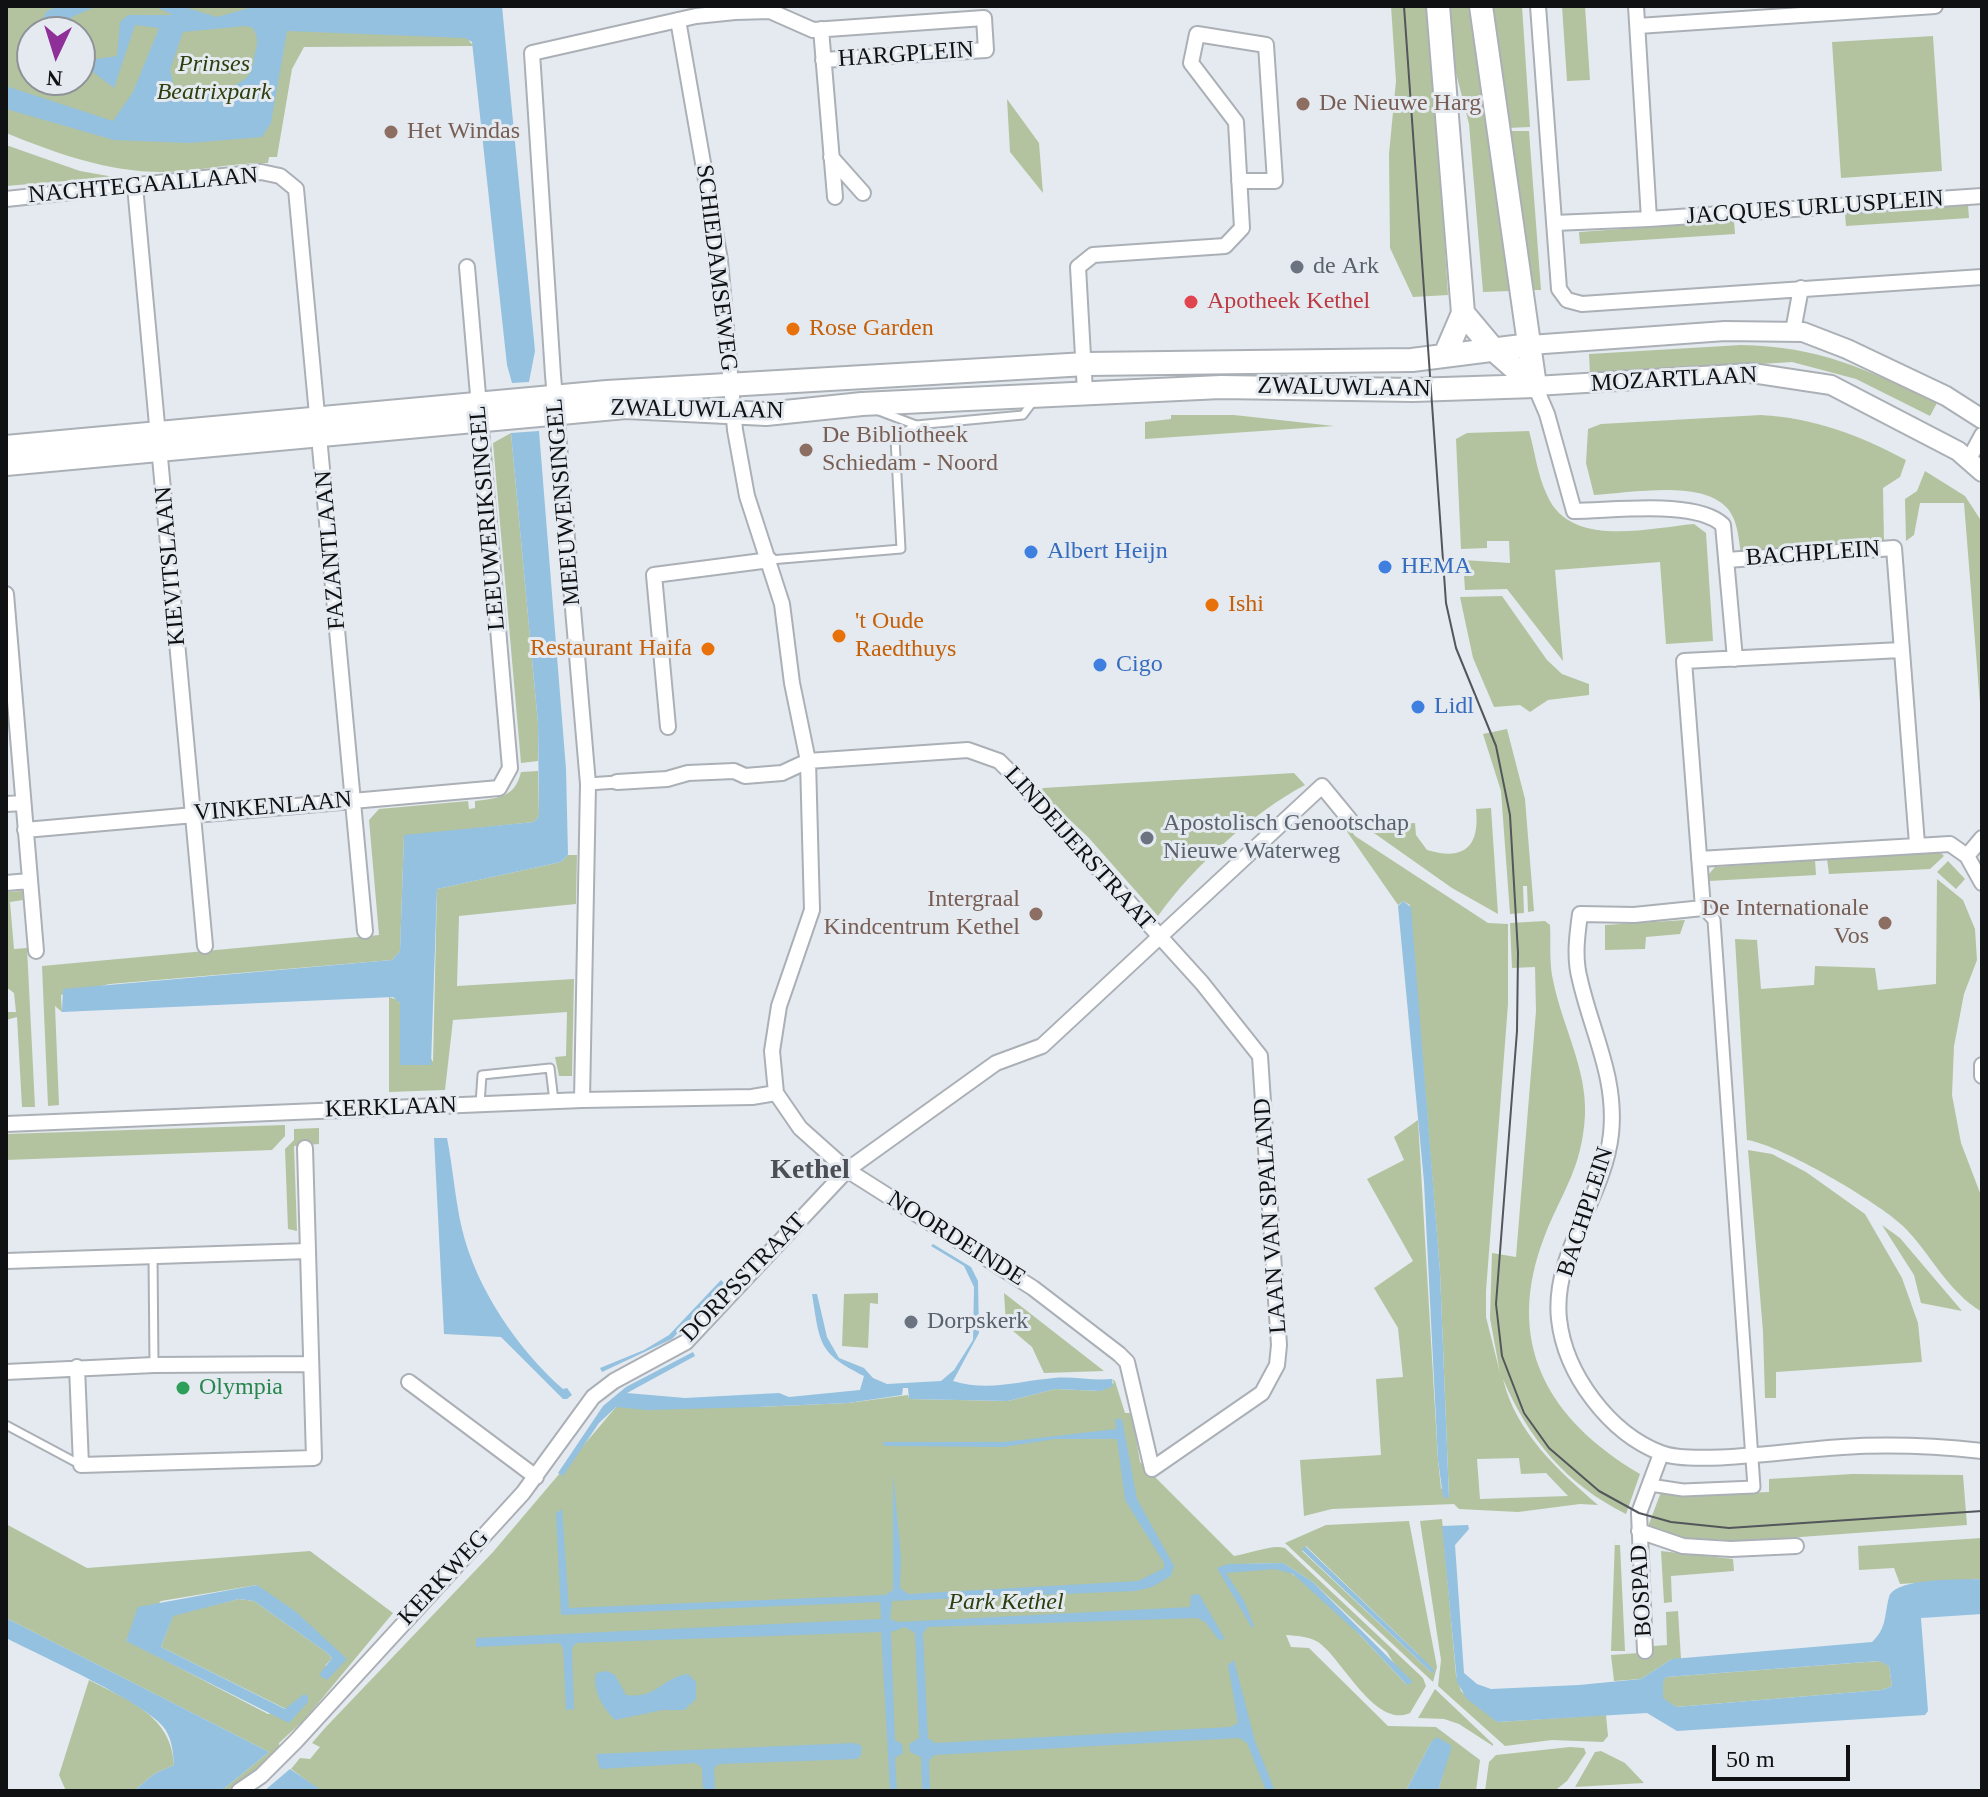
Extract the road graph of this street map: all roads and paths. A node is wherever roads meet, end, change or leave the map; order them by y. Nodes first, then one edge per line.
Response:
1 (1438, 6) edge
2 (1481, 6) edge
3 (1538, 6) edge
4 (1636, 6) edge
5 (1935, 6) edge
6 (678, 20) junction
7 (1638, 26) junction
8 (821, 29) junction
9 (823, 60) junction
10 (831, 156) junction
11 (280, 176) joint
12 (1239, 181) junction
13 (135, 186) junction
14 (863, 193) dead end
15 (1982, 196) edge
16 (835, 197) dead end
17 (6, 199) edge
18 (1649, 219) junction
19 (1554, 223) junction
20 (467, 267) dead end
21 (1982, 277) edge
22 (1801, 288) junction
23 (1463, 313) junction
24 (1793, 331) junction
25 (1530, 345) junction
26 (1445, 355) junction
27 (1502, 357) junction
28 (1086, 364) junction
29 (732, 386) junction
30 (1535, 386) junction
31 (1469, 388) junction
32 (1085, 392) junction
33 (1038, 396) junction
34 (555, 404) junction
35 (862, 404) junction
36 (478, 411) junction
37 (735, 414) junction
38 (1982, 419) edge
39 (319, 425) junction
40 (916, 425) junction
41 (1982, 435) edge
42 (160, 440) junction
43 (6, 447) edge
44 (1978, 462) edge
45 (6, 464) edge
46 (770, 560) junction
47 (1727, 560) junction
48 (6, 594) edge
49 (9, 646) edge
50 (1901, 650) junction
51 (1735, 659) junction
52 (11, 725) edge
53 (668, 727) dead end
54 (808, 761) junction
55 (510, 768) joint
56 (617, 782) joint
57 (588, 784) junction
58 (353, 800) junction
59 (23, 803) junction
60 (6, 804) edge
61 (193, 814) junction
62 (1350, 820) dead end
63 (25, 830) junction
64 (1982, 838) edge
65 (1917, 844) junction
66 (1967, 856) junction
67 (1699, 859) junction
68 (29, 881) junction
69 (6, 883) edge
70 (1982, 883) edge
71 (1703, 908) junction
72 (365, 931) dead end
73 (1160, 938) junction
74 (205, 946) dead end
75 (36, 951) dead end
76 (1982, 1065) edge
77 (1982, 1076) edge
78 (776, 1093) junction
79 (582, 1100) junction
80 (554, 1101) junction
81 (480, 1104) junction
82 (6, 1124) edge
83 (305, 1148) dead end
84 (847, 1170) junction
85 (308, 1251) junction
86 (153, 1256) junction
87 (6, 1261) edge
88 (310, 1364) junction
89 (154, 1365) junction
90 (77, 1367) junction
91 (6, 1372) edge
92 (409, 1382) dead end
93 (6, 1425) edge
94 (1982, 1451) edge
95 (1661, 1454) junction
96 (1751, 1455) junction
97 (81, 1465) junction
98 (1152, 1469) joint
99 (536, 1477) junction
100 (1650, 1485) junction
101 (1639, 1531) junction
102 (1796, 1546) dead end
103 (1645, 1651) dead end
104 (239, 1791) edge

1 - 23 main road
2 - 25 main road
3 - 19 street
4 - 7 street
5 - 7 street
6 - 8 street, HARGPLEIN
6 - 29 street, SCHIEDAMSEWEG
6 - 34 street, MEEUWENSINGEL
7 - 18 street
8 - 9 street, HARGPLEIN
8 - 9 street, HARGPLEIN
9 - 10 street, HARGPLEIN
10 - 14 street
10 - 16 street, HARGPLEIN
11 - 13 street, NACHTEGAALLAAN
11 - 39 street, FAZANTLAAN
12 - 12 street
12 - 28 street
13 - 17 street, NACHTEGAALLAAN
13 - 42 street, KIEVITSLAAN
15 - 18 street, JACQUES URLUSPLEIN
18 - 19 street, JACQUES URLUSPLEIN
19 - 22 street
20 - 36 street, LEEUWERIKSINGEL
21 - 22 street
22 - 24 street
23 - 26 main road
23 - 27 main road
24 - 25 street, MOZARTLAAN
24 - 38 street, MOZARTLAAN
25 - 27 main road, ZWALUWLAAN
25 - 30 main road
26 - 27 main road, ZWALUWLAAN
26 - 28 main road, ZWALUWLAAN
27 - 30 main road
27 - 31 main road
28 - 29 main road, ZWALUWLAAN
28 - 32 street
29 - 34 main road, ZWALUWLAAN
29 - 37 street, SCHIEDAMSEWEG
30 - 31 main road, ZWALUWLAAN
30 - 44 street, MOZARTLAAN
30 - 47 street, BACHPLEIN
31 - 32 main road, ZWALUWLAAN
32 - 33 main road, ZWALUWLAAN
33 - 35 main road, ZWALUWLAAN
33 - 40 lane
34 - 36 main road, ZWALUWLAAN
34 - 37 main road, ZWALUWLAAN
34 - 57 street, MEEUWENSINGEL
35 - 37 main road, ZWALUWLAAN
35 - 40 lane
36 - 39 main road, ZWALUWLAAN
36 - 55 street, LEEUWERIKSINGEL
37 - 46 street, SCHIEDAMSEWEG
39 - 42 main road, ZWALUWLAAN
39 - 58 street, FAZANTLAAN
40 - 46 lane
41 - 44 street
42 - 43 main road, ZWALUWLAAN
42 - 45 main road, ZWALUWLAAN
42 - 61 street, KIEVITSLAAN
46 - 53 street
46 - 54 street, SCHIEDAMSEWEG
47 - 50 street, BACHPLEIN
47 - 51 street, BACHPLEIN
48 - 49 street
49 - 52 street
50 - 51 street
50 - 65 street, BACHPLEIN
51 - 67 street
52 - 59 street
54 - 56 street, LINDEIJERSTRAAT
54 - 73 street, LINDEIJERSTRAAT
54 - 78 street
55 - 58 street, VINKENLAAN
56 - 57 street
57 - 79 street, MEEUWENSINGEL
58 - 61 street, VINKENLAAN
58 - 72 street, FAZANTLAAN
59 - 60 street
59 - 63 street
61 - 63 street, VINKENLAAN
61 - 74 street, KIEVITSLAAN
62 - 73 street
63 - 68 street
64 - 66 street
65 - 66 street
65 - 67 street
66 - 70 street
67 - 71 street
68 - 69 street
68 - 75 street
71 - 95 street, BACHPLEIN
71 - 96 street
73 - 84 street, DORPSSTRAAT
73 - 98 street, LAAN VAN SPALAND
76 - 77 street
78 - 79 street, KERKLAAN
78 - 84 street
79 - 80 street, KERKLAAN
80 - 81 street, KERKLAAN
80 - 81 lane
81 - 82 street, KERKLAAN
83 - 85 street
84 - 98 street, NOORDEINDE
84 - 99 street, DORPSSTRAAT
85 - 86 street
85 - 88 street
86 - 87 street
86 - 89 lane
88 - 89 street
88 - 97 street
89 - 90 street
90 - 91 street
90 - 97 street
92 - 99 street
93 - 97 lane
94 - 96 street
95 - 96 street
95 - 100 street
96 - 100 street
99 - 104 street, KERKWEG
100 - 101 street, BOSPAD
101 - 102 street, BOSPAD
101 - 103 street, BOSPAD

